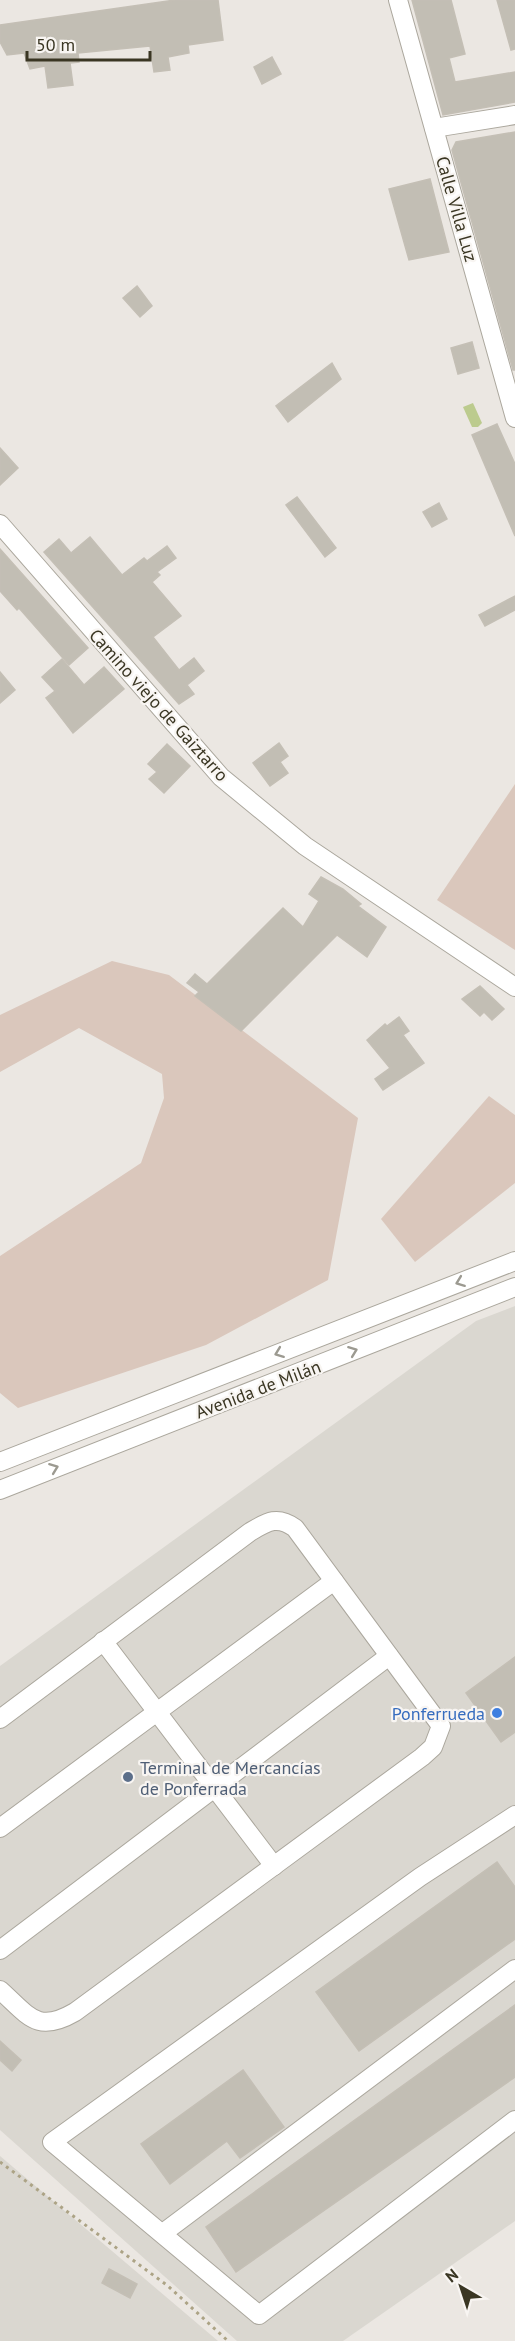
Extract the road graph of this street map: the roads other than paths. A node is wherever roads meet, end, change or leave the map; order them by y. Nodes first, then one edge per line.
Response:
1 (398, 0) edge
2 (515, 115) edge
3 (434, 128) junction
4 (515, 418) edge
5 (0, 524) edge
6 (515, 987) edge
7 (515, 1261) edge
8 (515, 1287) edge
9 (0, 1462) edge
10 (0, 1490) edge
11 (334, 1581) junction
12 (103, 1641) junction
13 (389, 1656) junction
14 (157, 1712) junction
15 (0, 1719) edge
16 (214, 1790) junction
17 (515, 1815) edge
18 (0, 1828) edge
19 (273, 1866) junction
20 (0, 1950) edge
21 (515, 1969) edge
22 (0, 1990) edge
23 (515, 2120) edge
24 (164, 2233) junction

1 - 3 street, Calle Villa Luz
2 - 3 street
3 - 4 street, Calle Villa Luz
5 - 6 street, Camino viejo de Gaiztarro
7 -> 9 street, Avenida de Milán
10 -> 8 street, Avenida de Milán
11 - 12 street
11 - 13 street
11 - 14 street
12 - 14 street
12 - 15 street
13 - 16 street
13 - 19 street
14 - 16 street
14 - 18 street
16 - 19 street
16 - 20 street
17 - 24 street
19 - 22 street
21 - 24 street
23 - 24 street

